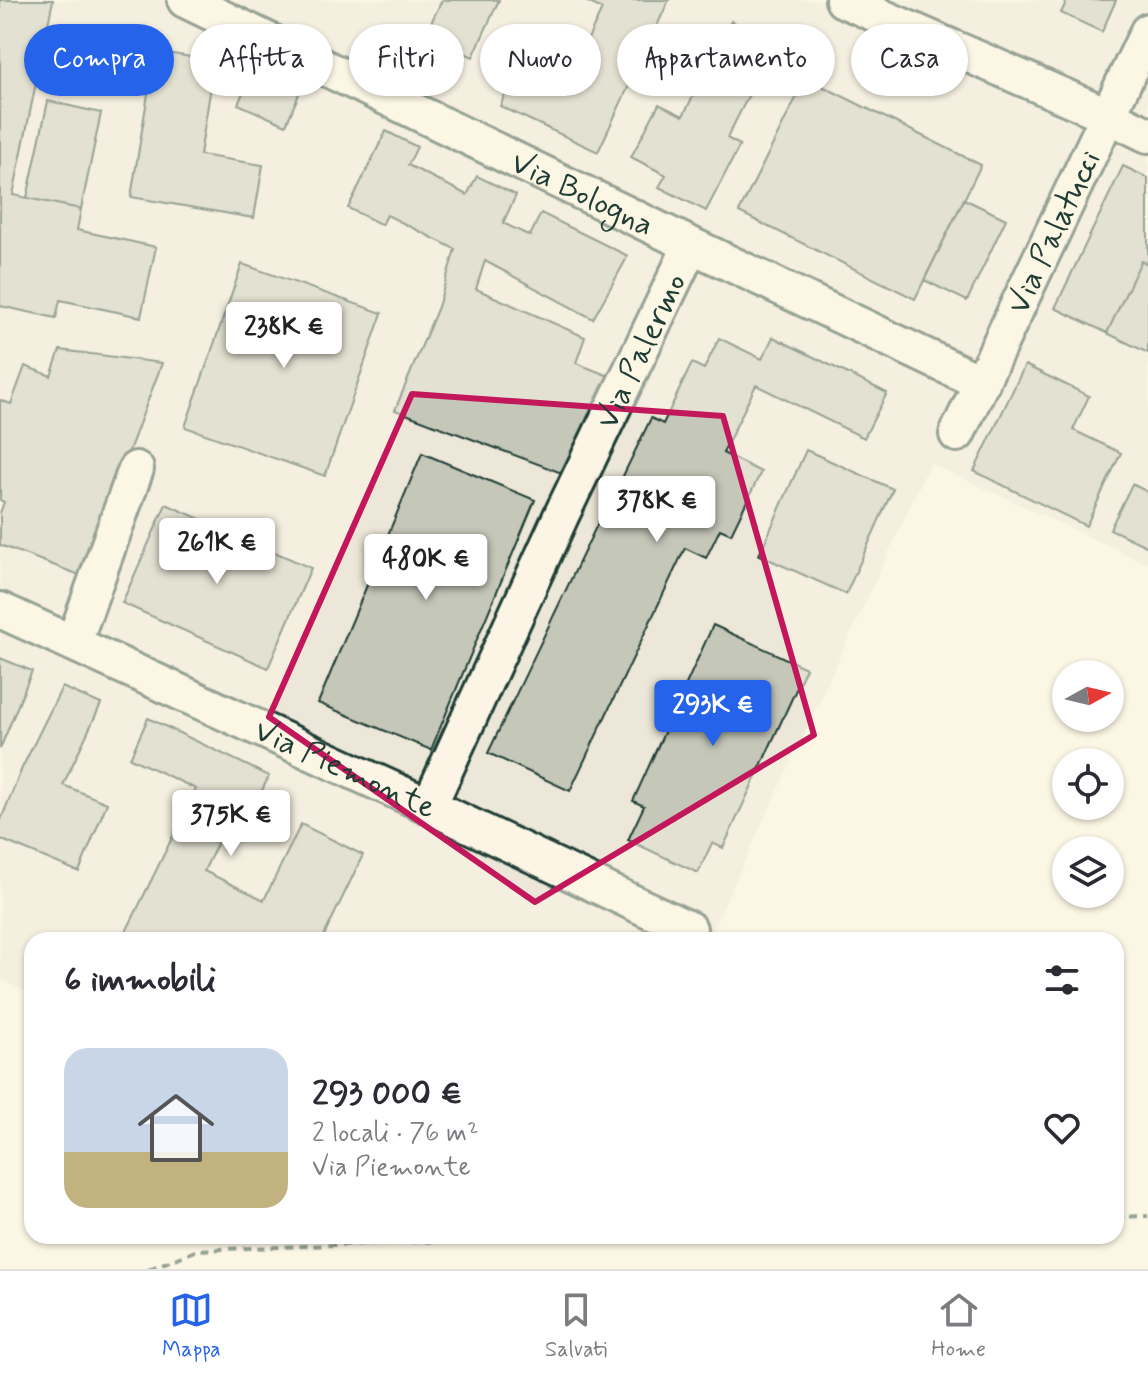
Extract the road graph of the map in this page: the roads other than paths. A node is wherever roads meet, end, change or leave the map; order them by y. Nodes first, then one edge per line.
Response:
1 (185, 0) edge
2 (843, 0) edge
3 (1148, 31) edge
4 (1107, 115) junction
5 (1148, 135) edge
6 (691, 245) junction
7 (982, 383) junction
8 (957, 434) dead end
9 (136, 469) dead end
10 (0, 610) edge
11 (74, 642) junction
12 (429, 806) junction
13 (689, 929) dead end

1 - 6 street, Via Bologna
2 - 4 street
3 - 4 street, Via Palatucci
4 - 5 street
4 - 7 street, Via Palatucci
6 - 7 street, Via Bologna
6 - 12 street, Via Palermo
7 - 8 street, Via Palatucci
9 - 11 street
10 - 11 street, Via Piemonte
11 - 12 street, Via Piemonte
12 - 13 street, Via Piemonte

